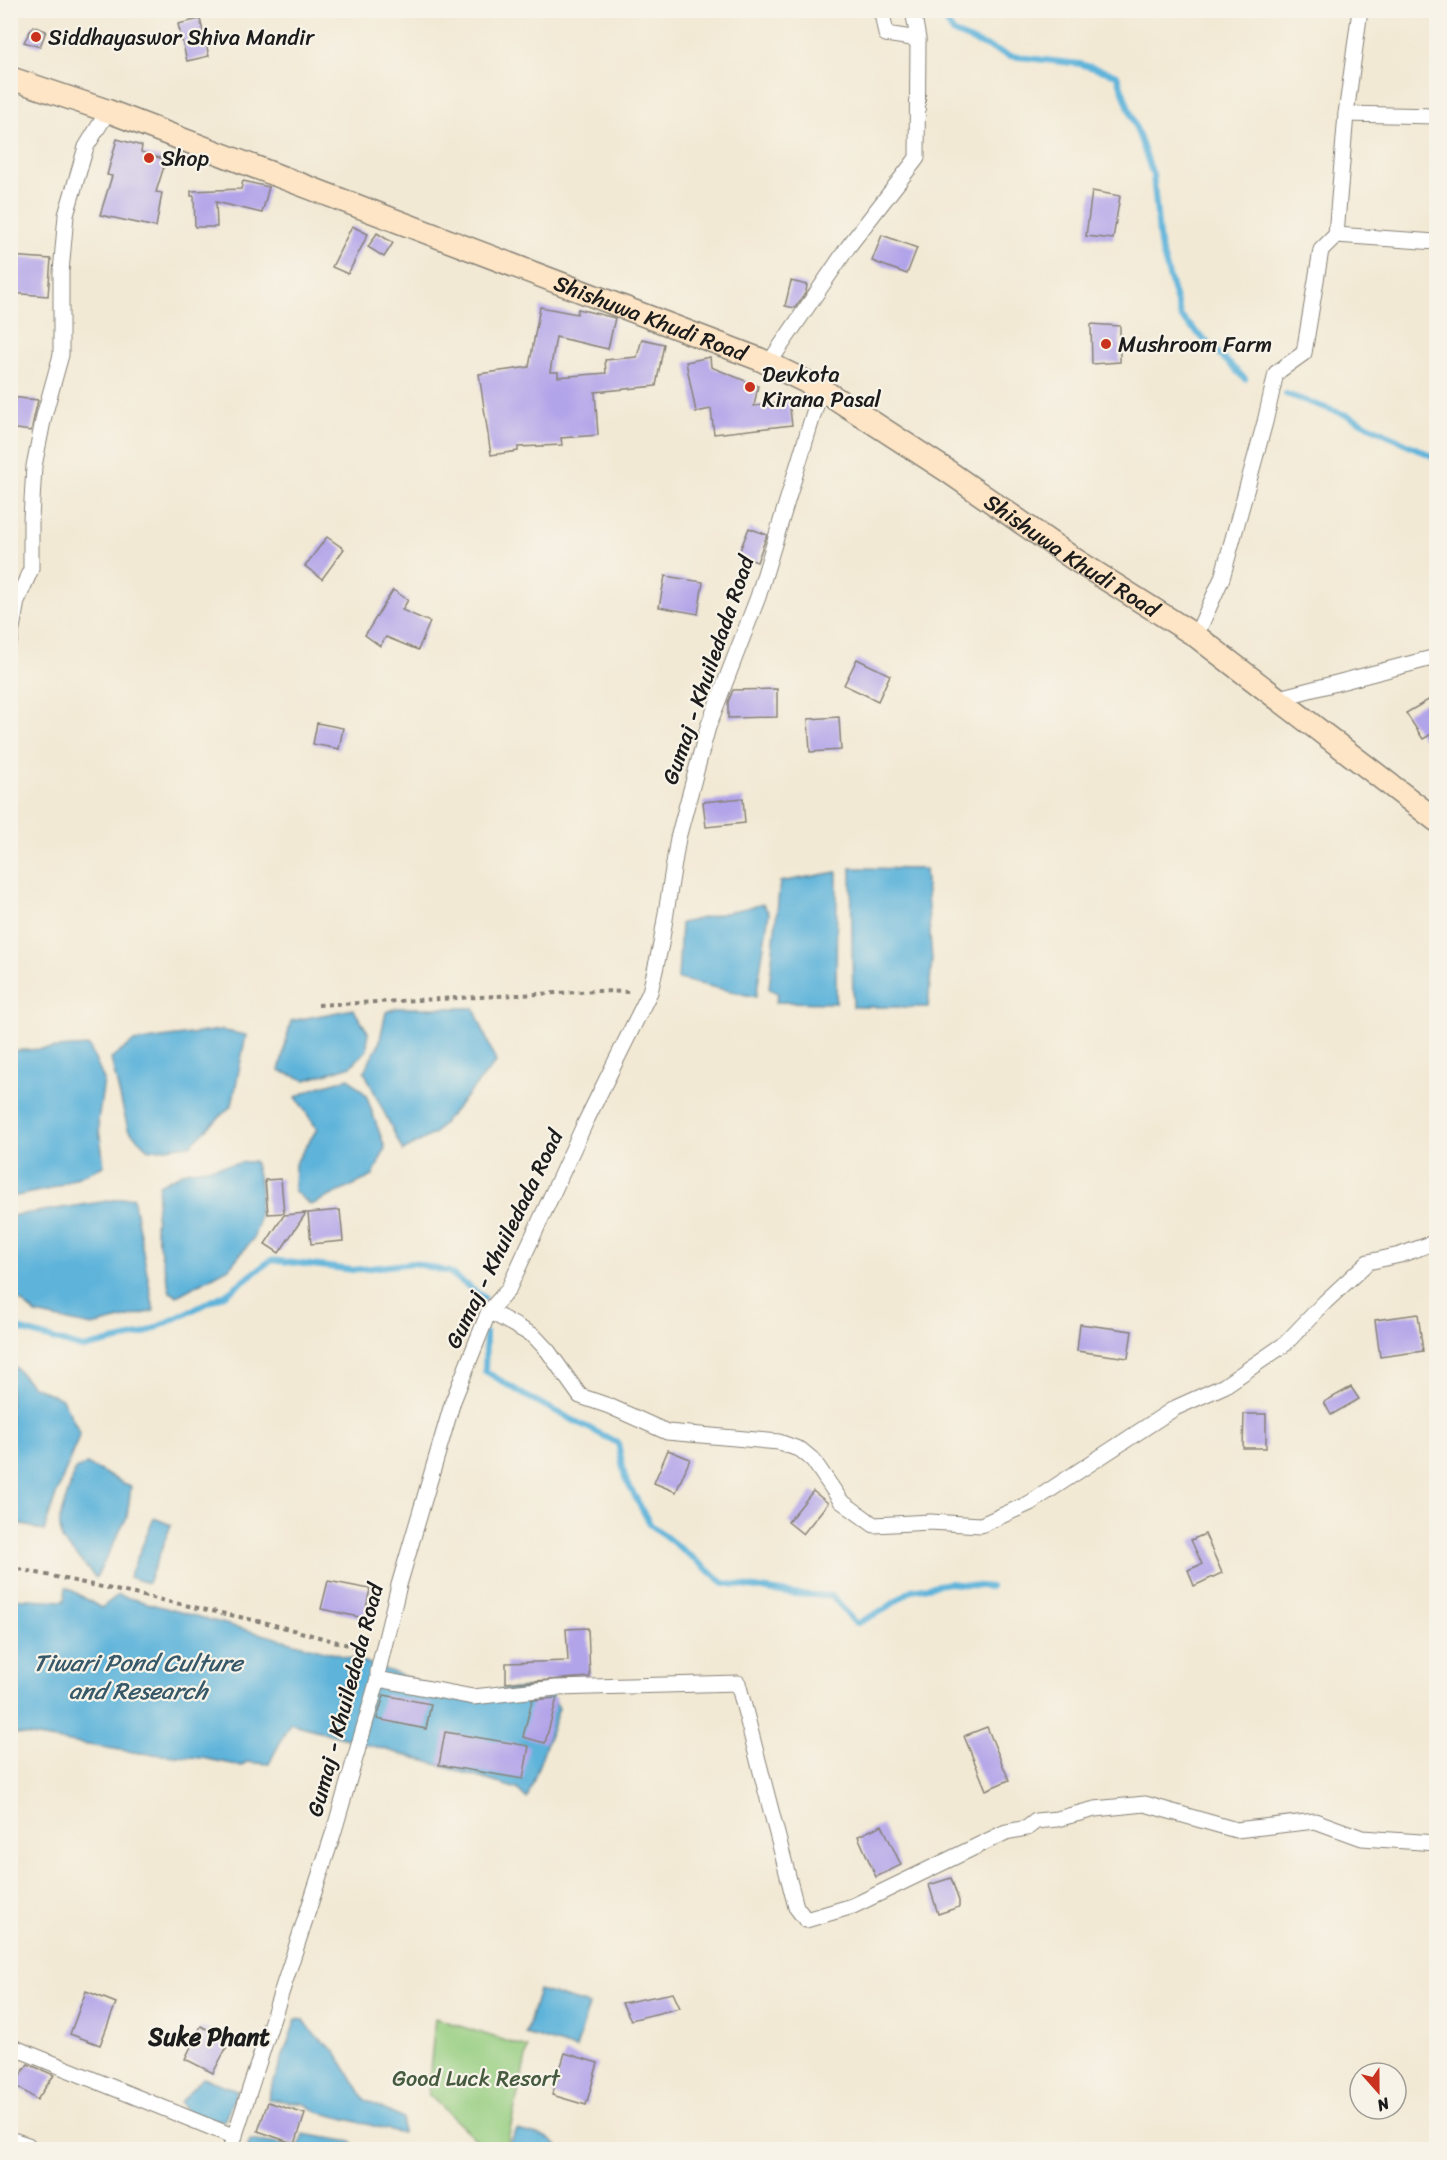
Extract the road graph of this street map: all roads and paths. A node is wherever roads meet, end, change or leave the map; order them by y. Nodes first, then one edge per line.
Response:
1 (877, 10) edge
2 (913, 10) edge
3 (1360, 10) edge
4 (918, 39) junction
5 (10, 78) edge
6 (108, 111) junction
7 (1346, 114) junction
8 (1437, 116) edge
9 (1336, 235) junction
10 (1437, 242) edge
11 (769, 363) junction
12 (821, 389) junction
13 (1196, 636) junction
14 (10, 640) edge
15 (1437, 657) edge
16 (1275, 699) junction
17 (1433, 812) edge
18 (650, 992) junction
19 (318, 1005) dead end
20 (1437, 1242) edge
21 (489, 1311) junction
22 (10, 1567) edge
23 (382, 1654) junction
24 (378, 1679) junction
25 (1437, 1843) edge
26 (10, 2046) edge
27 (10, 2139) edge
28 (232, 2143) edge
29 (32, 2150) edge

1 - 4 street
2 - 4 street
3 - 7 street
4 - 11 street
5 - 6 main road, Shishuwa Khudi Road
6 - 11 main road, Shishuwa Khudi Road
6 - 14 street
7 - 8 street
7 - 9 street
9 - 10 street
9 - 13 street
11 - 12 main road, Shishuwa Khudi Road
12 - 13 main road, Shishuwa Khudi Road
12 - 18 street, Gumaj - Khuiledada Road
13 - 16 main road, Shishuwa Khudi Road
15 - 16 street
16 - 17 main road, Shishuwa Khudi Road
18 - 19 path
18 - 21 street, Gumaj - Khuiledada Road
20 - 21 street
21 - 23 street, Gumaj - Khuiledada Road
22 - 23 path
23 - 24 street, Gumaj - Khuiledada Road
24 - 25 street
24 - 28 street, Gumaj - Khuiledada Road
26 - 28 street
27 - 29 street

